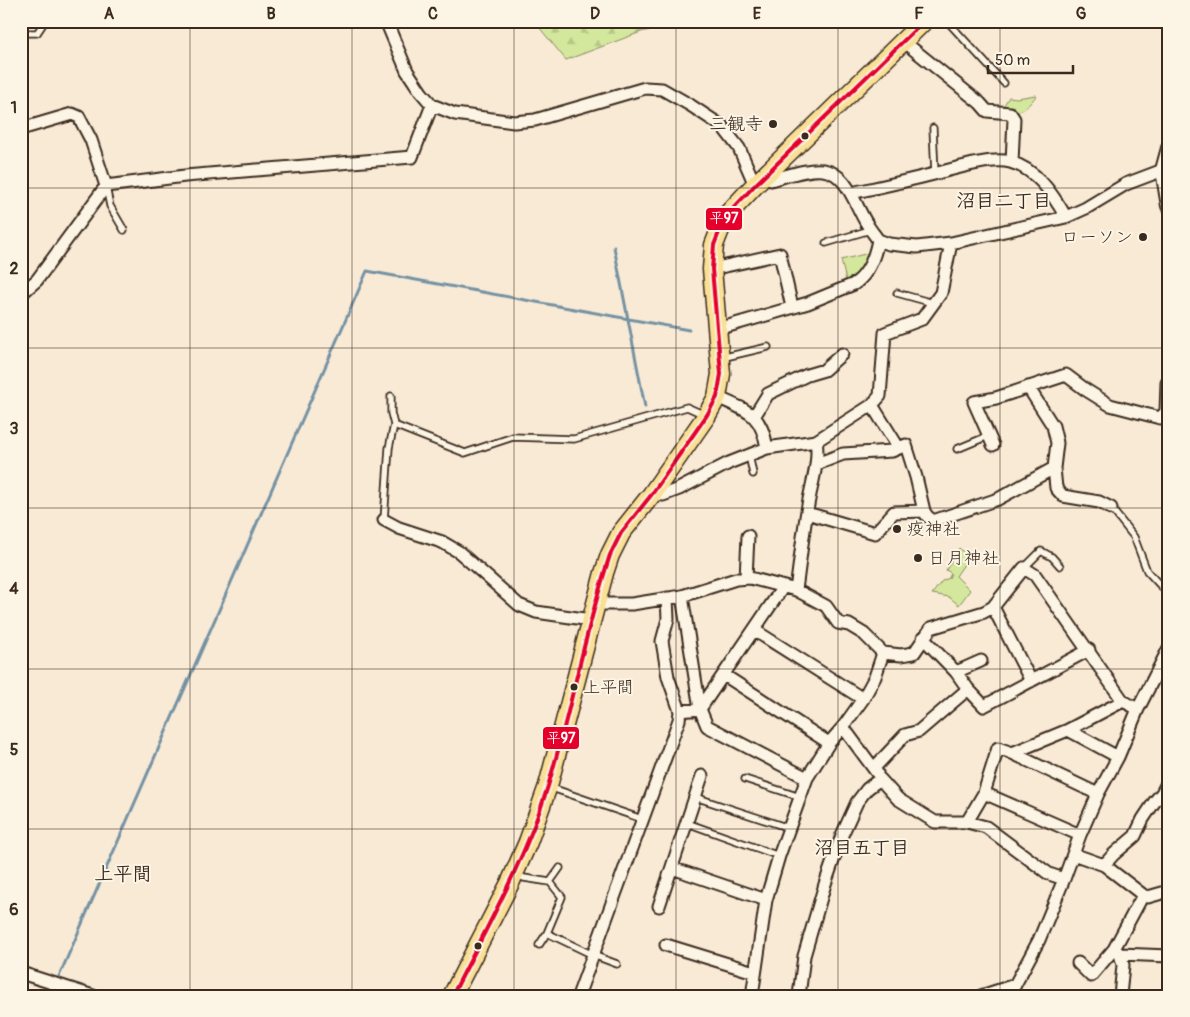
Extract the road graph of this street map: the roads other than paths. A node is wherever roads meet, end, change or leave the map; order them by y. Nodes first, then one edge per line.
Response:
1 (42, 21) edge
2 (401, 21) edge
3 (924, 21) edge
4 (947, 21) edge
5 (387, 24) edge
6 (21, 33) edge
7 (903, 41) junction
8 (1004, 83) dead end
9 (432, 105) junction
10 (933, 128) dead end
11 (21, 129) edge
12 (1168, 153) edge
13 (1012, 162) junction
14 (1163, 170) junction
15 (935, 174) junction
16 (760, 181) junction
17 (106, 186) junction
18 (852, 193) junction
19 (1169, 206) edge
20 (1066, 218) junction
21 (871, 229) junction
22 (124, 230) dead end
23 (878, 240) junction
24 (826, 243) dead end
25 (951, 243) junction
26 (712, 269) junction
27 (897, 293) dead end
28 (21, 294) edge
29 (934, 303) junction
30 (792, 307) junction
31 (718, 329) junction
32 (768, 347) dead end
33 (836, 354) dead end
34 (720, 359) junction
35 (1169, 382) edge
36 (1028, 387) junction
37 (391, 396) dead end
38 (717, 397) junction
39 (872, 405) junction
40 (707, 416) junction
41 (755, 416) junction
42 (394, 425) junction
43 (816, 441) junction
44 (990, 441) joint
45 (767, 448) junction
46 (898, 448) junction
47 (957, 449) dead end
48 (749, 455) junction
49 (817, 464) junction
50 (1054, 468) junction
51 (753, 474) dead end
52 (652, 494) junction
53 (1111, 508) joint
54 (924, 511) junction
55 (807, 513) junction
56 (384, 520) joint
57 (748, 536) dead end
58 (1060, 566) dead end
59 (1024, 568) junction
60 (746, 578) junction
61 (782, 587) junction
62 (796, 590) junction
63 (1169, 595) edge
64 (682, 596) junction
65 (667, 598) junction
66 (596, 602) junction
67 (993, 607) junction
68 (591, 620) junction
69 (754, 630) junction
70 (923, 638) junction
71 (1169, 648) edge
72 (1089, 650) junction
73 (883, 653) junction
74 (981, 661) dead end
75 (956, 672) junction
76 (724, 675) junction
77 (1031, 681) junction
78 (968, 689) junction
79 (862, 699) junction
80 (1123, 701) junction
81 (700, 709) junction
82 (1138, 709) junction
83 (680, 711) junction
84 (844, 727) junction
85 (1068, 730) junction
86 (829, 742) junction
87 (1012, 753) junction
88 (1118, 757) junction
89 (874, 768) junction
90 (702, 776) dead end
91 (807, 778) junction
92 (745, 779) dead end
93 (880, 779) junction
94 (1169, 779) edge
95 (548, 786) junction
96 (984, 793) junction
97 (1098, 794) junction
98 (800, 796) junction
99 (695, 797) junction
100 (642, 819) junction
101 (968, 822) junction
102 (687, 823) junction
103 (789, 828) junction
104 (1080, 835) junction
105 (1073, 854) junction
106 (779, 856) junction
107 (1104, 865) junction
108 (560, 868) dead end
109 (672, 868) junction
110 (514, 874) junction
111 (1064, 880) junction
112 (550, 882) junction
113 (1169, 891) edge
114 (1143, 895) junction
115 (766, 900) junction
116 (659, 906) dead end
117 (547, 933) junction
118 (666, 945) dead end
119 (539, 946) dead end
120 (1117, 951) junction
121 (593, 955) junction
122 (1169, 956) edge
123 (1078, 963) dead end
124 (617, 964) dead end
125 (754, 972) junction
126 (21, 973) edge
127 (1012, 991) edge
128 (93, 996) edge
129 (452, 996) edge
130 (578, 996) edge
131 (752, 996) edge
132 (799, 996) edge
133 (981, 996) edge
134 (1120, 996) edge

1 - 6 lane
2 - 5 lane
3 - 7 main road
4 - 8 lane
5 - 9 street
7 - 13 street
7 - 16 main road
9 - 16 street
9 - 17 street
10 - 15 lane
11 - 17 street
12 - 14 street
13 - 15 street
13 - 20 street
14 - 19 street
14 - 20 street
15 - 18 street
16 - 18 street
16 - 26 main road
17 - 22 lane
17 - 28 street
18 - 21 street
20 - 25 street
21 - 23 street
21 - 24 lane
23 - 25 street
23 - 30 street
25 - 29 street
26 - 30 street
26 - 31 main road
27 - 29 lane
29 - 39 street
30 - 31 street
31 - 34 main road
32 - 34 lane
33 - 41 street
34 - 38 main road
35 - 36 street
36 - 44 street
36 - 50 street
37 - 42 lane
38 - 40 main road
38 - 41 street
39 - 43 street
39 - 46 street
40 - 42 lane
40 - 52 main road
41 - 45 street
42 - 56 lane
43 - 45 street
43 - 49 street
44 - 47 lane
45 - 48 street
46 - 49 street
46 - 54 street
48 - 51 lane
48 - 52 street
49 - 55 street
50 - 53 street
50 - 54 street
52 - 66 main road
53 - 63 lane
54 - 55 street
55 - 62 street
56 - 68 street
57 - 60 street
58 - 59 lane
59 - 67 street
59 - 72 street
60 - 61 street
60 - 64 street
61 - 62 street
61 - 69 street
62 - 73 street
64 - 65 street
64 - 81 street
65 - 66 street
65 - 83 street
66 - 68 main road
67 - 70 street
67 - 77 street
68 - 95 main road
69 - 76 street
69 - 79 street
70 - 73 street
70 - 75 street
71 - 82 street
72 - 77 street
72 - 80 street
73 - 79 street
74 - 75 street
75 - 78 street
76 - 81 street
76 - 86 street
77 - 78 street
78 - 89 street
79 - 84 street
80 - 82 street
80 - 85 street
81 - 83 street
81 - 91 street
82 - 88 street
83 - 100 street
84 - 86 street
84 - 89 street
85 - 87 street
85 - 88 street
86 - 91 street
87 - 96 street
87 - 97 street
88 - 97 street
89 - 93 street
90 - 99 street
91 - 98 street
92 - 98 lane
93 - 101 street
93 - 132 street
94 - 107 street
95 - 100 lane
95 - 110 main road
96 - 101 street
96 - 104 street
97 - 104 street
98 - 103 street
99 - 102 street
99 - 103 lane
100 - 121 street
101 - 111 street
102 - 106 lane
102 - 109 street
103 - 106 street
104 - 105 street
105 - 107 street
105 - 111 street
106 - 115 street
107 - 114 street
108 - 112 lane
109 - 115 street
109 - 116 street
110 - 112 lane
110 - 129 main road
111 - 127 street
112 - 117 lane
113 - 114 street
114 - 120 street
115 - 125 street
117 - 119 lane
117 - 121 lane
118 - 125 street
120 - 122 street
120 - 123 street
120 - 134 street
121 - 124 lane
121 - 130 street
125 - 131 street
126 - 128 street
127 - 133 street

